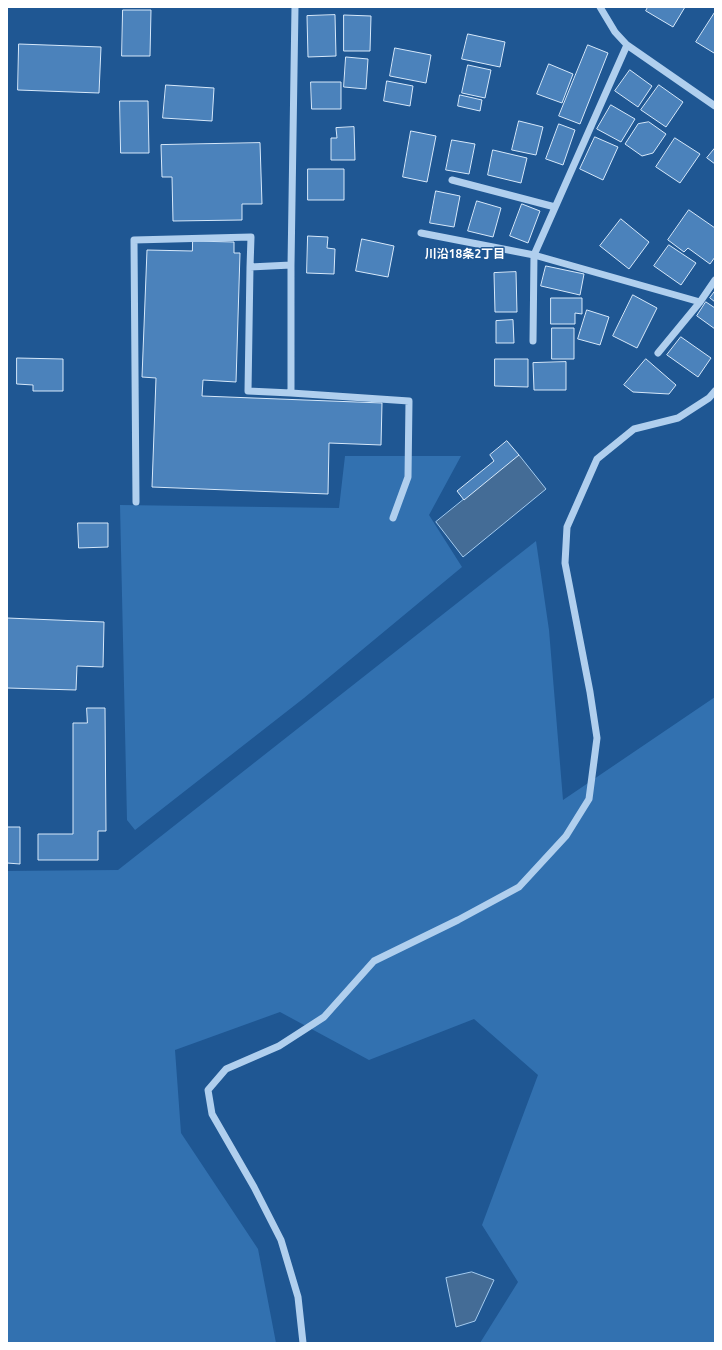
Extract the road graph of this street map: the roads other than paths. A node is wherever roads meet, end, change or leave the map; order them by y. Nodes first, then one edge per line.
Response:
1 (295, 7) edge
2 (600, 7) edge
3 (626, 45) junction
4 (715, 106) edge
5 (452, 180) dead end
6 (555, 207) junction
7 (421, 233) dead end
8 (534, 255) junction
9 (291, 265) junction
10 (250, 267) junction
11 (715, 280) edge
12 (700, 302) junction
13 (533, 341) dead end
14 (658, 353) dead end
15 (715, 391) edge
16 (291, 393) junction
17 (136, 502) dead end
18 (393, 518) dead end
19 (304, 1343) edge

1 - 9 street
2 - 3 street
3 - 4 street
3 - 6 street
5 - 6 street
6 - 8 street
7 - 8 street
8 - 12 street
8 - 13 street
9 - 10 street
9 - 16 street
10 - 16 street
10 - 17 street
11 - 12 street
12 - 14 street
15 - 19 street
16 - 18 street

